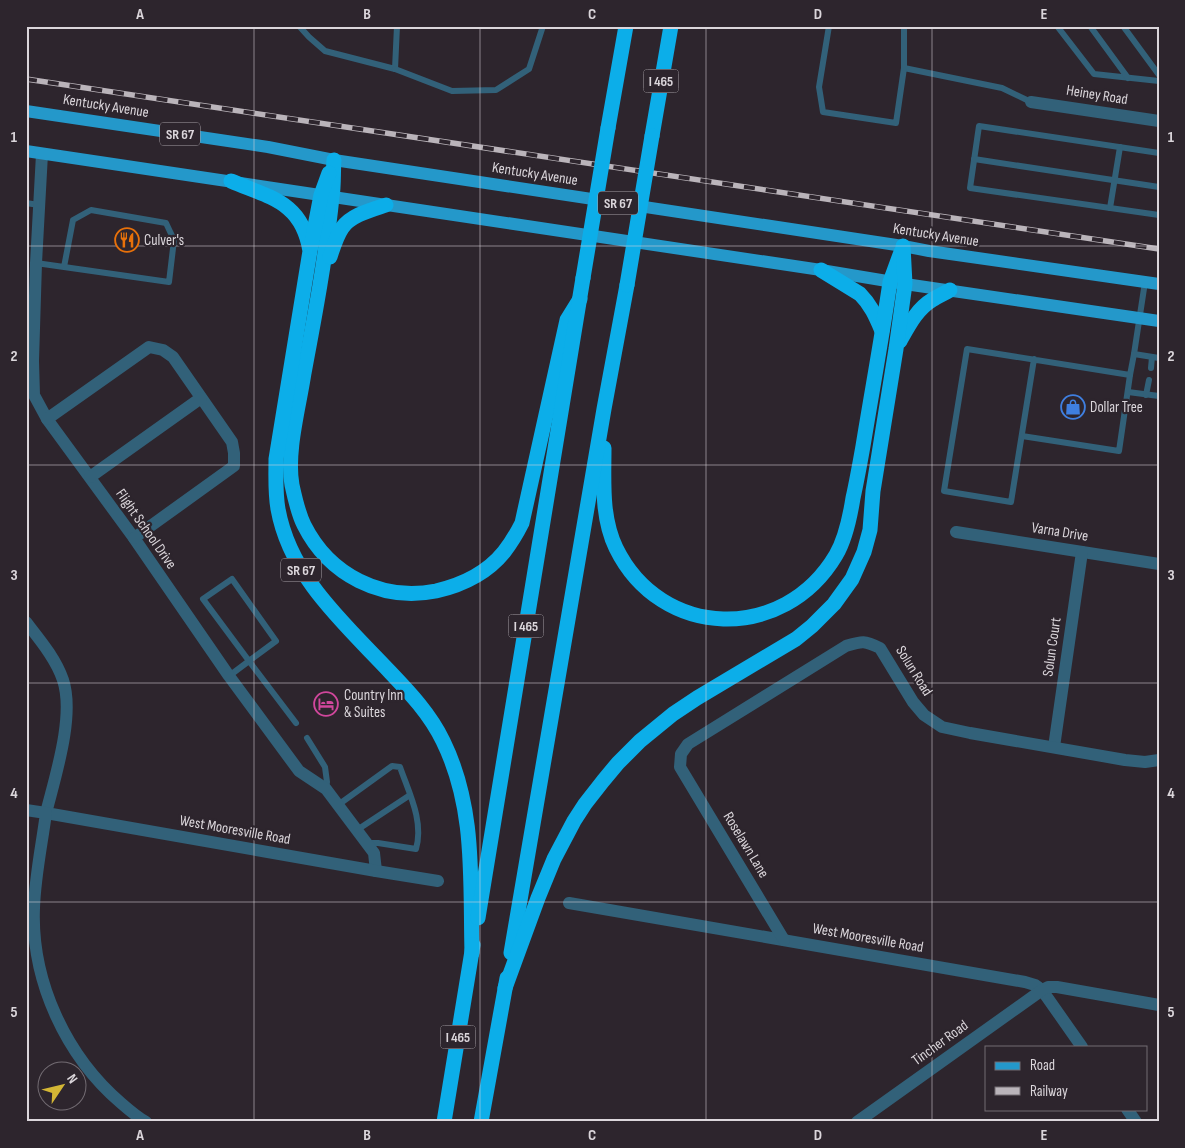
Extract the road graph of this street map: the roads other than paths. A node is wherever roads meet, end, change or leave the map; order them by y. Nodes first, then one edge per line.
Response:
1 (299, 26) edge
2 (397, 26) edge
3 (543, 26) edge
4 (626, 26) edge
5 (671, 26) edge
6 (829, 26) edge
7 (904, 26) edge
8 (1057, 26) edge
9 (1090, 26) edge
10 (1123, 26) edge
11 (904, 68) junction
12 (395, 69) junction
13 (1159, 74) edge
14 (1128, 78) junction
15 (1159, 81) edge
16 (1031, 102) joint
17 (26, 110) edge
18 (1159, 121) edge
19 (1120, 147) junction
20 (26, 151) edge
21 (1159, 152) edge
22 (42, 154) junction
23 (974, 159) junction
24 (334, 160) junction
25 (1114, 180) junction
26 (231, 181) junction
27 (1159, 187) edge
28 (327, 195) junction
29 (33, 204) edge
30 (386, 205) junction
31 (1110, 208) junction
32 (1159, 215) edge
33 (903, 246) junction
34 (310, 251) junction
35 (36, 262) junction
36 (64, 267) junction
37 (821, 270) junction
38 (320, 282) junction
39 (1145, 282) junction
40 (898, 283) junction
41 (1159, 284) edge
42 (950, 290) junction
43 (580, 298) junction
44 (1140, 318) junction
45 (1159, 321) edge
46 (882, 331) junction
47 (896, 348) junction
48 (1134, 354) junction
49 (1156, 357) edge
50 (1034, 359) junction
51 (30, 361) edge
52 (1151, 368) dead end
53 (1130, 375) junction
54 (1149, 380) dead end
55 (1128, 392) junction
56 (1146, 394) junction
57 (1159, 396) edge
58 (201, 398) junction
59 (604, 409) junction
60 (47, 419) junction
61 (1022, 436) junction
62 (90, 477) junction
63 (956, 532) dead end
64 (134, 538) junction
65 (1082, 552) junction
66 (1159, 564) edge
67 (26, 622) edge
68 (249, 661) junction
69 (228, 676) junction
70 (296, 723) dead end
71 (307, 738) dead end
72 (1054, 747) junction
73 (1159, 760) edge
74 (680, 767) joint
75 (326, 789) junction
76 (410, 795) junction
77 (338, 805) junction
78 (26, 810) edge
79 (46, 813) junction
80 (357, 830) junction
81 (367, 843) junction
82 (376, 871) junction
83 (438, 881) dead end
84 (569, 903) dead end
85 (784, 940) junction
86 (472, 953) junction
87 (505, 988) junction
88 (1042, 990) junction
89 (1159, 1005) edge
90 (1081, 1046) edge
91 (1128, 1110) edge
92 (146, 1122) edge
93 (444, 1122) edge
94 (481, 1122) edge
95 (857, 1122) edge
96 (1136, 1122) edge

1 - 12 lane
2 - 12 lane
3 - 12 lane
4 - 43 highway, I 465, bridge
5 - 59 highway, I 465, bridge
6 - 11 lane
7 - 11 lane
8 - 14 lane
9 - 14 lane
10 - 13 lane
11 - 16 lane
14 - 15 lane
16 - 18 street, Heiney Road
17 - 24 main road, Kentucky Avenue / SR 67
19 - 21 lane
19 - 23 lane
19 - 25 lane
20 - 22 main road, SR 67
22 - 26 main road, SR 67
22 - 29 street, Flight School Drive
23 - 25 lane
23 - 31 lane
24 - 28 highway
24 - 33 main road, Kentucky Avenue / SR 67
25 - 27 lane
25 - 31 lane
26 - 28 main road
26 - 34 highway, SR 67
28 - 30 main road
28 - 34 highway
28 - 38 highway
29 - 35 street, Flight School Drive
30 - 37 main road
30 - 38 highway
31 - 32 lane
33 - 39 main road, Kentucky Avenue
33 - 40 highway
34 - 86 highway, SR 67
35 - 36 lane
35 - 51 street, Flight School Drive
36 - 36 lane
37 - 40 main road
37 - 46 highway
38 - 43 highway
39 - 41 main road, Kentucky Avenue
39 - 44 lane
40 - 42 main road
40 - 46 highway
40 - 47 highway
42 - 44 main road
42 - 47 highway
43 - 86 highway, I 465
44 - 45 main road
44 - 48 lane
46 - 59 highway
47 - 87 highway
48 - 49 lane
48 - 53 lane
49 - 52 lane
50 - 53 lane
50 - 61 lane
50 - 61 lane
51 - 60 street, Flight School Drive
53 - 55 lane
54 - 56 lane
55 - 56 lane
55 - 61 lane
56 - 57 lane
58 - 60 street
58 - 62 street
58 - 64 street
59 - 87 highway, I 465
60 - 62 street, Flight School Drive
62 - 64 street, Flight School Drive
63 - 65 street, Varna Drive
64 - 69 street, Flight School Drive
65 - 66 street, Varna Drive
65 - 72 street, Solun Court
67 - 79 street
68 - 68 lane
68 - 69 lane
68 - 70 lane
69 - 75 street, Flight School Drive
71 - 75 lane
72 - 73 street, Solun Road
72 - 74 street, Solun Road
74 - 85 street, Roselawn Lane
75 - 77 street, Flight School Drive
76 - 77 lane
76 - 80 lane
76 - 81 lane
77 - 80 street, Flight School Drive
78 - 79 street, West Mooresville Road
79 - 82 street, West Mooresville Road
79 - 92 street
80 - 81 street, Flight School Drive
81 - 82 street, Flight School Drive
82 - 83 street, West Mooresville Road
84 - 85 street, West Mooresville Road
85 - 88 street, West Mooresville Road
86 - 93 highway, I 465
87 - 94 highway, I 465
88 - 89 street, West Mooresville Road
88 - 90 street
88 - 95 street, Tincher Road
91 - 96 street

